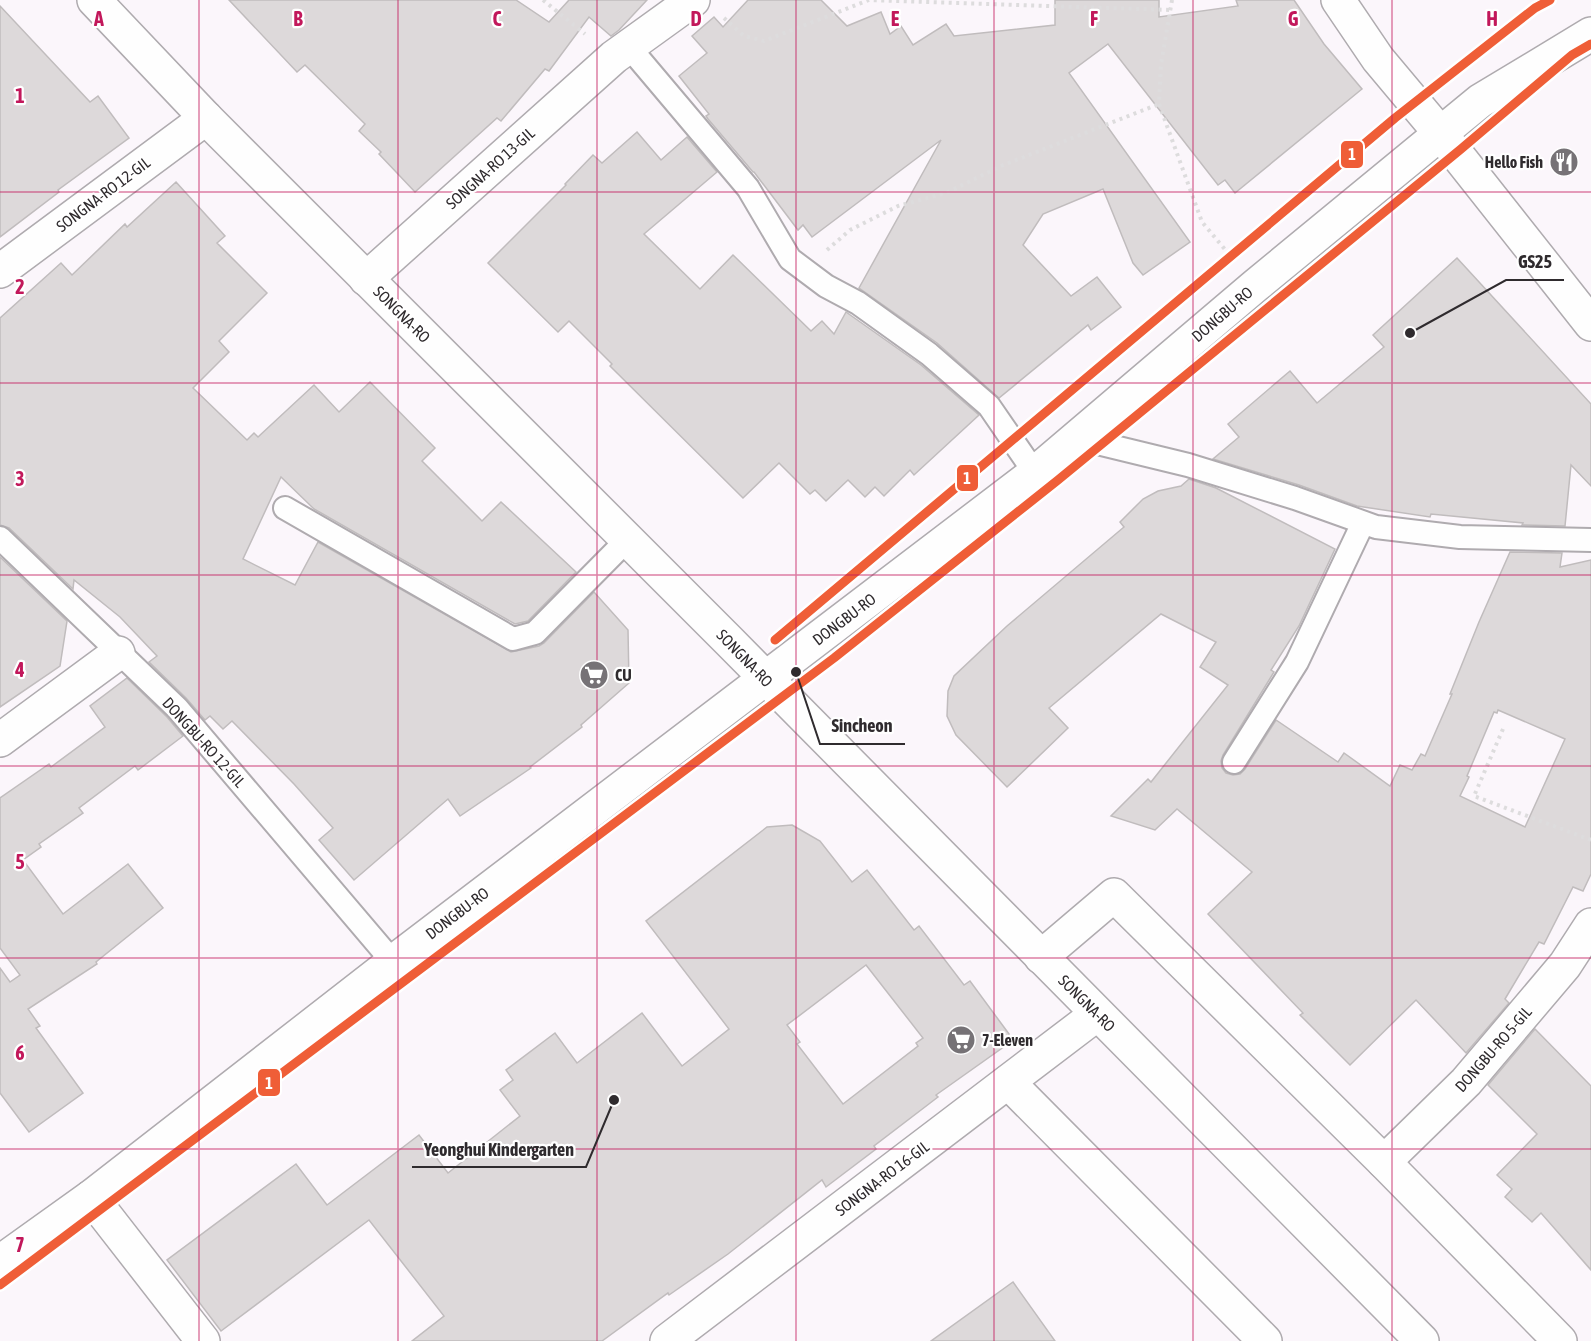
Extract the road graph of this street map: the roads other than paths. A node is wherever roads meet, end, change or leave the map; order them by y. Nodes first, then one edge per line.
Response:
1 (94, 0) edge
2 (1338, 0) edge
3 (706, 7) edge
4 (1591, 34) edge
5 (622, 52) junction
6 (206, 118) junction
7 (1440, 133) junction
8 (0, 271) edge
9 (366, 279) junction
10 (1591, 324) edge
11 (1077, 438) junction
12 (1035, 473) junction
13 (285, 507) dead end
14 (1363, 523) junction
15 (0, 538) edge
16 (628, 539) junction
17 (1591, 540) edge
18 (118, 653) junction
19 (766, 679) junction
20 (0, 740) edge
21 (1234, 762) dead end
22 (1586, 945) edge
23 (1041, 957) junction
24 (393, 962) junction
25 (1097, 1014) junction
26 (1008, 1082) junction
27 (1384, 1162) junction
28 (91, 1197) junction
29 (0, 1262) edge
30 (203, 1341) edge
31 (667, 1341) edge
32 (1265, 1341) edge
33 (1422, 1341) edge
34 (1560, 1341) edge

1 - 6 main road, SONGNA-RO
2 - 7 main road
3 - 5 main road, SONGNA-RO 13-GIL
4 - 7 main road, DONGBU-RO
5 - 9 main road, SONGNA-RO 13-GIL
5 - 12 lane
6 - 8 main road, SONGNA-RO 12-GIL
6 - 9 main road, SONGNA-RO
7 - 10 main road
7 - 11 main road, DONGBU-RO
9 - 16 main road, SONGNA-RO
11 - 12 main road, DONGBU-RO
11 - 14 lane
12 - 19 main road, DONGBU-RO
13 - 16 lane
14 - 17 lane
14 - 21 lane
15 - 18 lane, DONGBU-RO 12-GIL
16 - 19 main road, SONGNA-RO
18 - 20 main road
18 - 24 lane, DONGBU-RO 12-GIL
19 - 23 main road, SONGNA-RO
19 - 24 main road, DONGBU-RO
22 - 27 main road, DONGBU-RO 5-GIL
23 - 25 main road, SONGNA-RO
23 - 27 main road
24 - 28 main road, DONGBU-RO
25 - 26 main road, SONGNA-RO 16-GIL
25 - 33 main road, SONGNA-RO
26 - 31 main road, SONGNA-RO 16-GIL
26 - 32 main road
27 - 34 main road
28 - 29 main road, DONGBU-RO
28 - 30 main road

